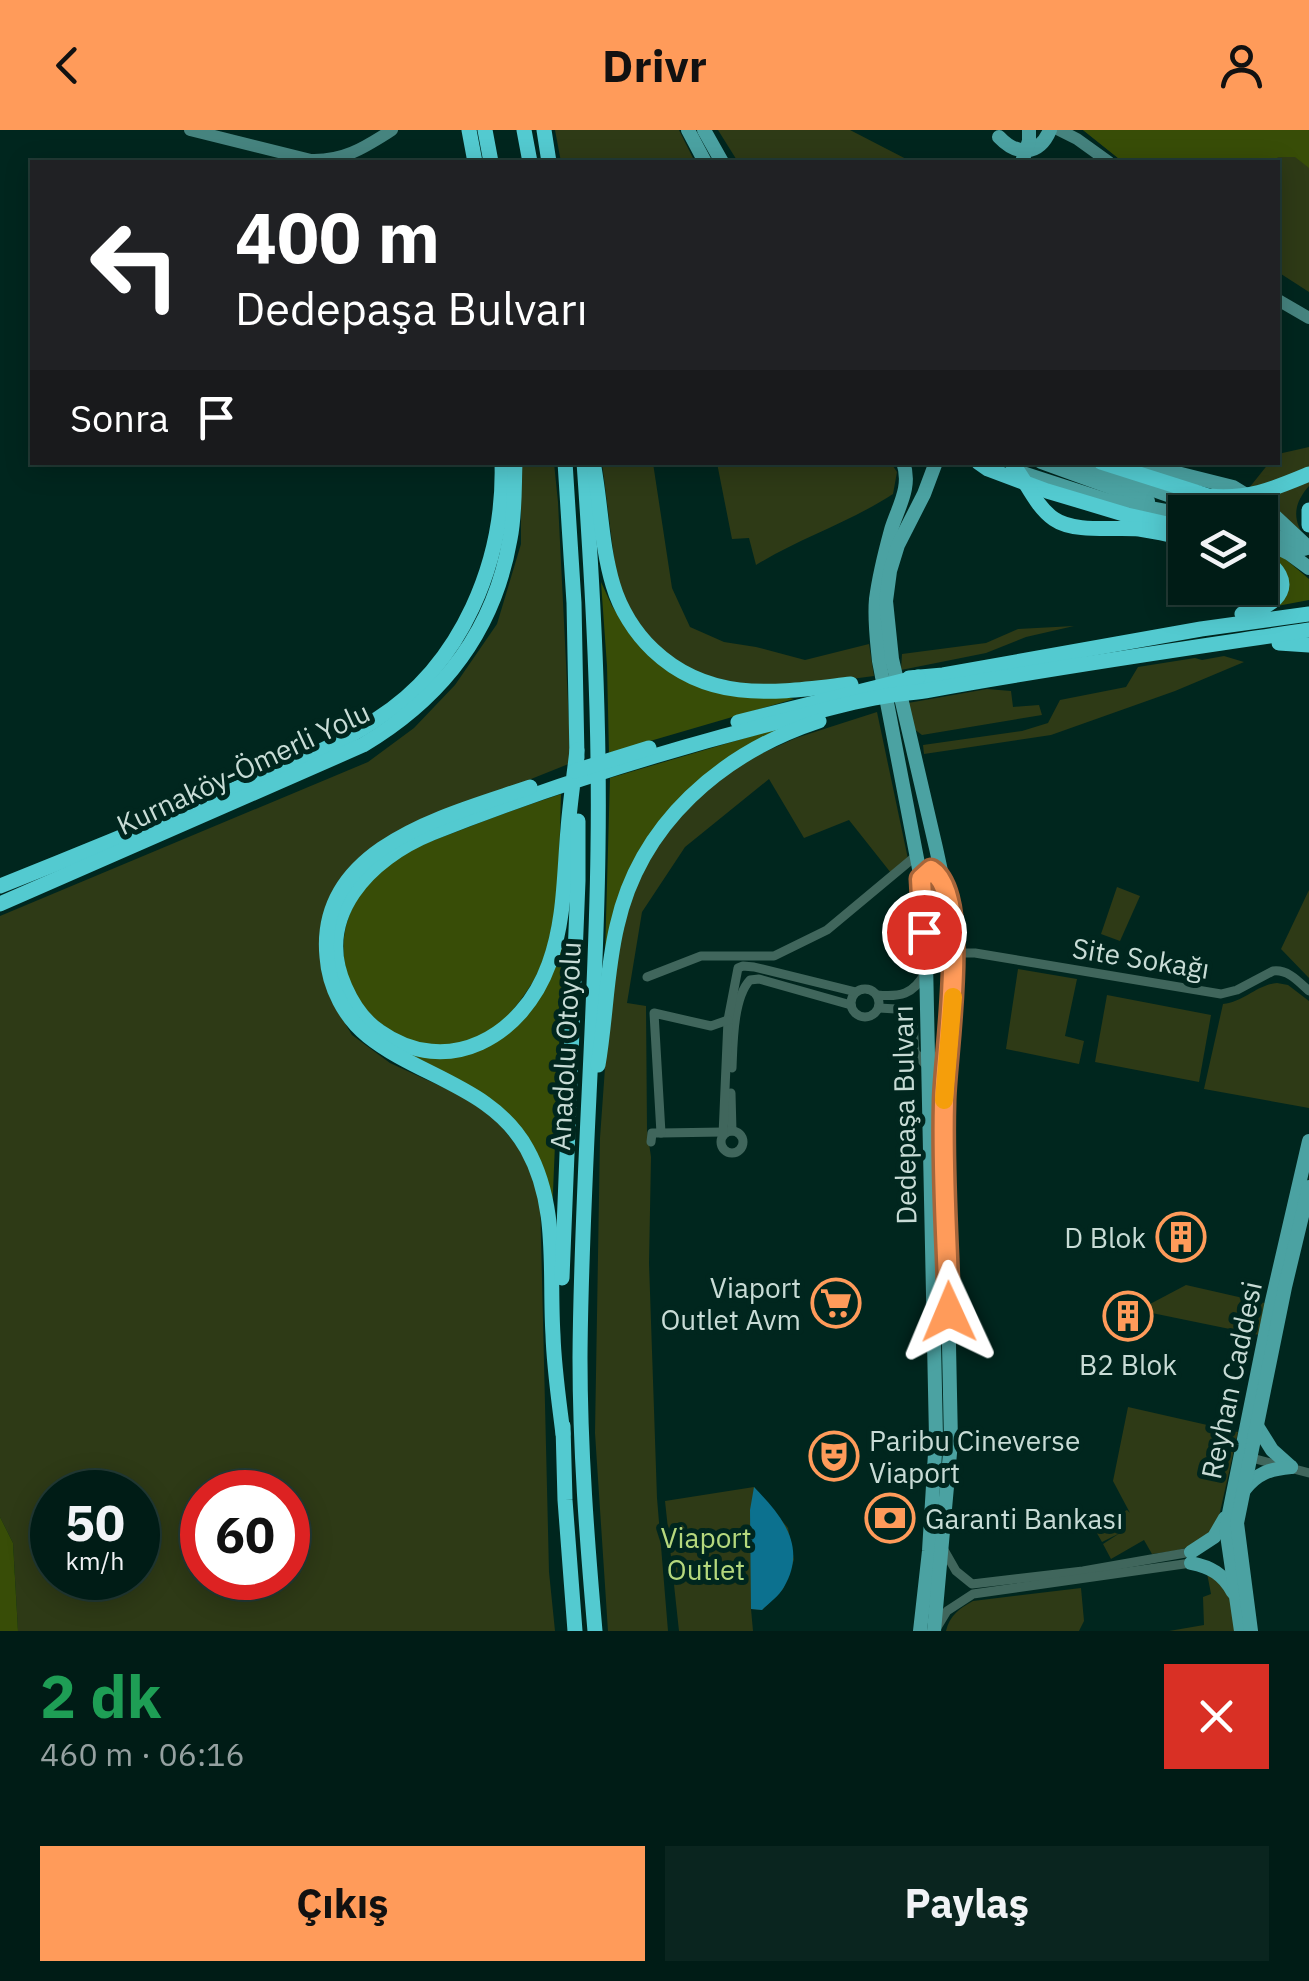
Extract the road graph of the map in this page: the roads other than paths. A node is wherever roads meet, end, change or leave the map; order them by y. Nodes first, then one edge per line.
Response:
1 (190, 130) edge
2 (392, 130) edge
3 (470, 130) edge
4 (485, 130) edge
5 (524, 130) edge
6 (544, 130) edge
7 (688, 130) edge
8 (704, 130) edge
9 (1028, 130) edge
10 (1050, 130) edge
11 (1060, 130) edge
12 (998, 133) edge
13 (1024, 157) edge
14 (720, 158) edge
15 (311, 160) edge
16 (333, 160) edge
17 (476, 160) edge
18 (491, 160) edge
19 (530, 160) edge
20 (550, 160) edge
21 (704, 160) edge
22 (1001, 160) edge
23 (1106, 160) edge
24 (1280, 301) edge
25 (1309, 318) edge
26 (502, 465) edge
27 (515, 465) edge
28 (566, 465) edge
29 (584, 465) edge
30 (593, 465) edge
31 (905, 465) edge
32 (935, 465) edge
33 (982, 465) edge
34 (998, 465) edge
35 (1013, 465) edge
36 (1059, 465) edge
37 (1085, 465) edge
38 (1309, 474) edge
39 (1126, 476) edge
40 (1174, 495) edge
41 (1168, 506) edge
42 (1309, 510) edge
43 (1168, 514) edge
44 (1168, 517) edge
45 (1309, 525) edge
46 (1168, 535) edge
47 (1278, 536) edge
48 (1278, 548) edge
49 (1309, 550) edge
50 (1309, 568) edge
51 (1270, 605) edge
52 (1309, 605) edge
53 (1309, 614) edge
54 (1246, 623) junction
55 (1201, 629) junction
56 (1309, 630) edge
57 (1215, 644) junction
58 (1309, 645) edge
59 (886, 660) junction
60 (921, 684) junction
61 (899, 718) junction
62 (577, 750) junction
63 (554, 784) junction
64 (917, 855) junction
65 (921, 879) junction
66 (943, 882) junction
67 (0, 886) edge
68 (0, 904) edge
69 (954, 953) junction
70 (926, 971) junction
71 (646, 977) dead end
72 (744, 980) junction
73 (1309, 990) edge
74 (856, 992) junction
75 (876, 995) junction
76 (851, 1004) junction
77 (878, 1008) junction
78 (728, 1020) junction
79 (950, 1027) junction
80 (926, 1031) junction
81 (928, 1068) junction
82 (586, 1116) junction
83 (726, 1132) junction
84 (661, 1133) junction
85 (1309, 1141) edge
86 (651, 1142) dead end
87 (1309, 1187) edge
88 (1257, 1426) junction
89 (563, 1434) junction
90 (1246, 1456) junction
91 (1291, 1467) junction
92 (1309, 1473) edge
93 (1244, 1491) junction
94 (1229, 1511) junction
95 (942, 1542) junction
96 (1233, 1552) junction
97 (1191, 1558) junction
98 (1236, 1599) junction
99 (576, 1631) edge
100 (595, 1631) edge
101 (920, 1631) edge
102 (934, 1631) edge
103 (1241, 1631) edge
104 (1251, 1631) edge

1 - 15 street
2 - 16 street
3 - 17 highway
4 - 18 highway
5 - 19 highway
6 - 20 highway
7 - 21 main road
8 - 14 main road
9 - 13 main road
10 - 13 main road
11 - 23 street
12 - 13 main road
12 - 22 main road
24 - 25 street
26 - 67 highway, Kurnaköy-Ömerli Yolu
27 - 68 highway, Kurnaköy-Ömerli Yolu
28 - 62 highway, Anadolu Otoyolu
29 - 82 highway, Anadolu Otoyolu
30 - 60 highway
31 - 59 main road
32 - 59 main road
33 - 44 highway
34 - 43 main road
35 - 46 highway
36 - 39 main road
37 - 39 main road
38 - 39 highway
39 - 40 main road
39 - 41 main road
39 - 49 main road
42 - 45 highway
47 - 49 main road
48 - 50 main road
51 - 55 highway
52 - 54 highway
53 - 54 highway
54 - 55 highway
55 - 60 highway
56 - 57 highway
57 - 58 highway
57 - 60 highway
59 - 61 main road
60 - 63 highway
60 - 82 highway
61 - 64 main road, Dedepaşa Bulvarı
61 - 66 main road, Dedepaşa Bulvarı
62 - 63 highway
62 - 89 highway, Anadolu Otoyolu
63 - 89 highway
64 - 65 main road, Dedepaşa Bulvarı
64 - 71 street
65 - 66 main road
65 - 70 main road, Dedepaşa Bulvarı
66 - 69 main road, Dedepaşa Bulvarı
69 - 73 street, Site Sokağı
69 - 79 main road, Dedepaşa Bulvarı
70 - 75 street
70 - 80 main road, Dedepaşa Bulvarı
72 - 74 street
72 - 76 street
72 - 78 street
72 - 83 street
74 - 75 street
74 - 76 street
75 - 77 street
76 - 77 street
77 - 81 street
78 - 83 street
78 - 84 street
79 - 80 main road
79 - 95 main road, Dedepaşa Bulvarı
80 - 81 main road, Dedepaşa Bulvarı
81 - 101 main road, Dedepaşa Bulvarı
82 - 100 highway, Anadolu Otoyolu
83 - 84 street
84 - 86 street
85 - 90 main road, Reyhan Caddesi
87 - 88 main road, Reyhan Caddesi
88 - 90 main road, Reyhan Caddesi
88 - 91 main road
89 - 99 highway, Anadolu Otoyolu
90 - 91 street
90 - 93 main road, Reyhan Caddesi
90 - 94 main road, Reyhan Caddesi
91 - 92 street
91 - 93 main road
93 - 96 main road, Reyhan Caddesi
94 - 96 main road, Reyhan Caddesi
94 - 97 main road
95 - 97 street
95 - 102 main road, Dedepaşa Bulvarı
96 - 97 main road
96 - 98 main road, Reyhan Caddesi
96 - 104 main road, Reyhan Caddesi
97 - 98 main road
97 - 102 street
98 - 103 main road, Reyhan Caddesi

